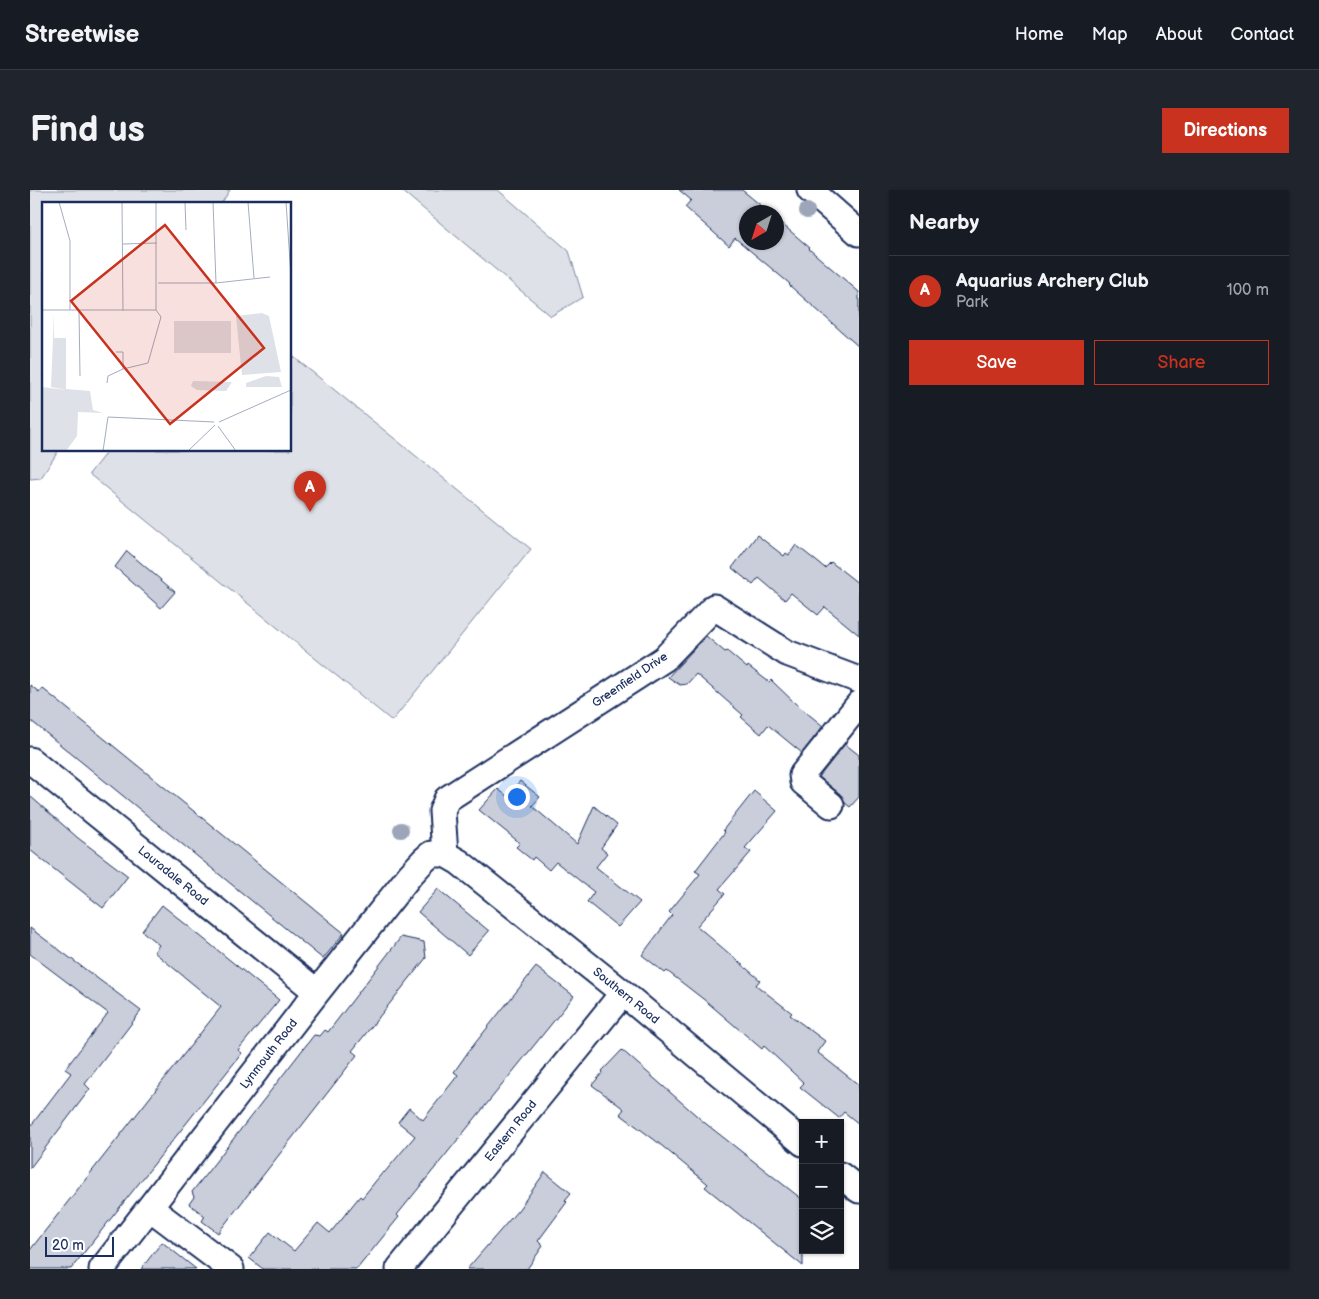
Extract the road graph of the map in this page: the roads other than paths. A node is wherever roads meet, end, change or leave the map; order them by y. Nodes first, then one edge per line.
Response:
1 (810, 190) edge
2 (859, 233) edge
3 (859, 680) edge
4 (859, 704) edge
5 (30, 760) edge
6 (831, 805) dead end
7 (445, 854) junction
8 (317, 992) junction
9 (623, 993) junction
10 (799, 1140) edge
11 (150, 1208) junction
12 (102, 1269) edge
13 (231, 1269) edge
14 (399, 1269) edge

1 - 2 street
3 - 7 street, Greenfield Drive
4 - 6 street
5 - 8 street, Lauradale Road
7 - 8 street, Lynmouth Road
7 - 9 street, Southern Road
8 - 11 street, Lynmouth Road
9 - 10 street, Southern Road
9 - 14 street, Eastern Road
11 - 12 street, Lynmouth Road
11 - 13 street

